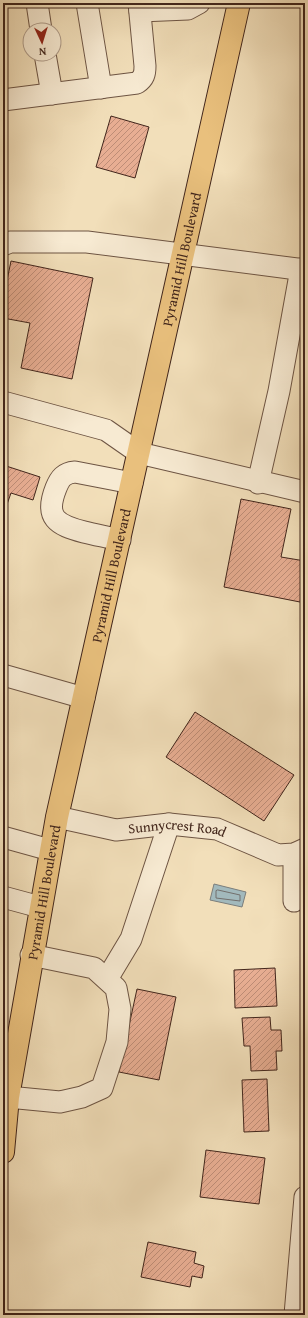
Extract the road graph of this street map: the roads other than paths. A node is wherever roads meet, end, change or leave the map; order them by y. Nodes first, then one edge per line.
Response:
1 (37, 3) edge
2 (87, 3) edge
3 (199, 3) edge
4 (239, 3) edge
5 (139, 7) edge
6 (40, 22) edge
7 (46, 62) edge
8 (101, 88) junction
9 (52, 94) junction
10 (3, 100) edge
11 (3, 245) edge
12 (182, 254) junction
13 (303, 269) edge
14 (3, 402) edge
15 (139, 453) junction
16 (258, 483) junction
17 (132, 484) junction
18 (305, 492) edge
19 (120, 540) junction
20 (3, 675) edge
21 (84, 698) junction
22 (56, 817) junction
23 (169, 824) junction
24 (3, 837) edge
25 (50, 850) junction
26 (300, 852) edge
27 (3, 898) edge
28 (294, 901) dead end
29 (40, 907) junction
30 (31, 954) junction
31 (107, 979) junction
32 (8, 1098) junction
33 (3, 1152) edge
34 (305, 1198) edge
35 (295, 1315) edge

1 - 6 street
2 - 8 street
3 - 5 street
4 - 12 main road, Pyramid Hill Boulevard
5 - 8 street
7 - 9 street
8 - 9 street
9 - 10 street
11 - 12 street
12 - 13 street
12 - 15 main road, Pyramid Hill Boulevard
13 - 16 street
14 - 15 street
15 - 16 street
15 - 17 main road, Pyramid Hill Boulevard
16 - 18 street
17 - 19 main road, Pyramid Hill Boulevard
17 - 19 street
19 - 21 main road, Pyramid Hill Boulevard
20 - 21 street
21 - 22 main road, Pyramid Hill Boulevard
22 - 23 street, Sunnycrest Road
22 - 25 main road, Pyramid Hill Boulevard
23 - 26 street, Sunnycrest Road
23 - 31 street
24 - 25 street
25 - 29 main road, Pyramid Hill Boulevard
26 - 28 street
27 - 29 street
29 - 30 main road, Pyramid Hill Boulevard
30 - 31 street
30 - 32 main road, Pyramid Hill Boulevard
31 - 32 street
32 - 33 main road, Pyramid Hill Boulevard
34 - 35 street

